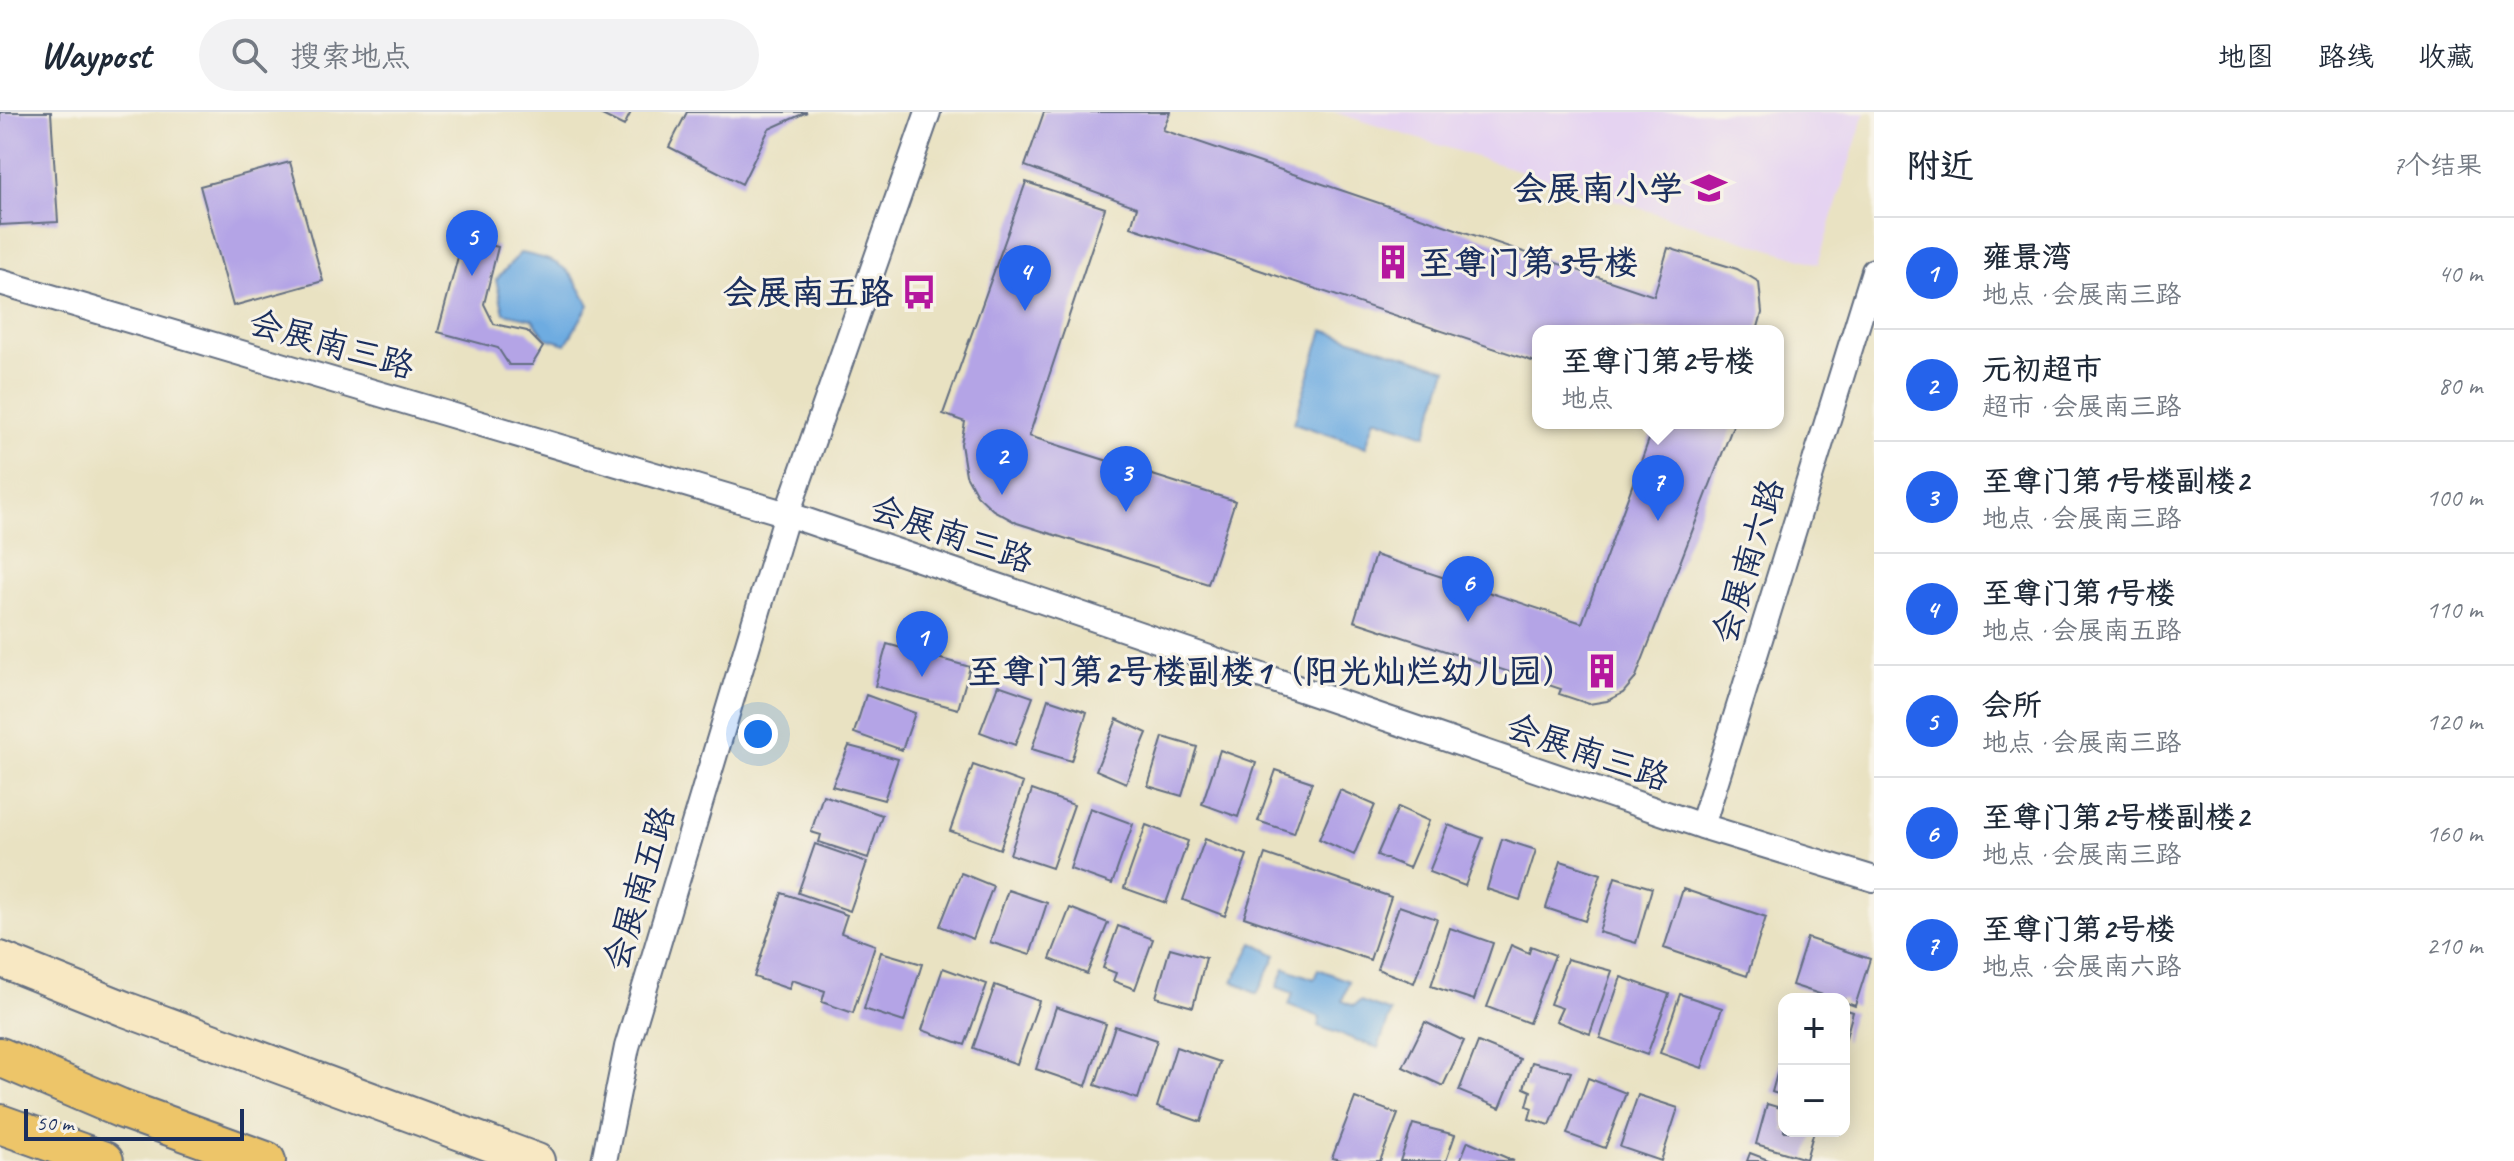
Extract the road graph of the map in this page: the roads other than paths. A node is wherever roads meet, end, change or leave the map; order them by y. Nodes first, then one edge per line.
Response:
1 (928, 112) edge
2 (1874, 271) edge
3 (0, 282) edge
4 (787, 514) junction
5 (1702, 826) junction
6 (1874, 879) edge
7 (0, 959) edge
8 (0, 1057) edge
9 (0, 1124) edge
10 (104, 1161) edge
11 (266, 1161) edge
12 (537, 1161) edge
13 (604, 1161) edge

1 - 4 street, 会展南五路
2 - 5 street, 会展南六路
3 - 4 street, 会展南三路
4 - 5 street, 会展南三路
4 - 13 street, 会展南五路
5 - 6 street, 会展南三路
7 - 12 street
8 - 11 main road
9 - 10 main road

